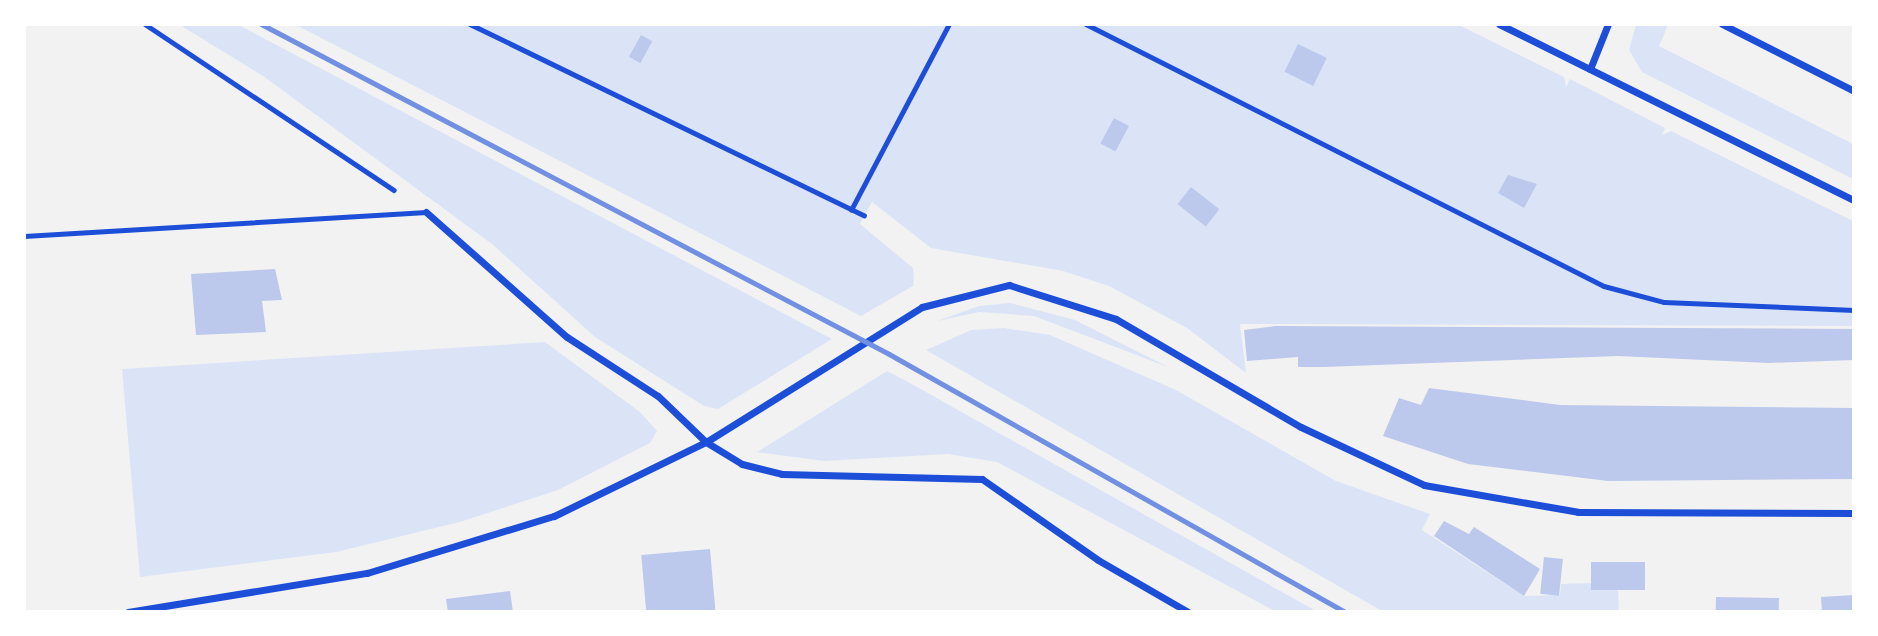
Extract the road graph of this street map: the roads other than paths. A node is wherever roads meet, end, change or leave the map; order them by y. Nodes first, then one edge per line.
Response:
1 (1499, 24) edge
2 (1608, 24) edge
3 (1722, 24) edge
4 (1590, 69) junction
5 (1853, 91) edge
6 (1853, 200) edge
7 (426, 212) joint
8 (24, 236) edge
9 (706, 442) junction
10 (1853, 513) edge
11 (128, 611) edge
12 (1188, 611) edge

1 - 4 street
2 - 4 street
3 - 5 street
4 - 6 street
7 - 8 lane
7 - 9 street
9 - 10 street
9 - 11 street
9 - 12 street

